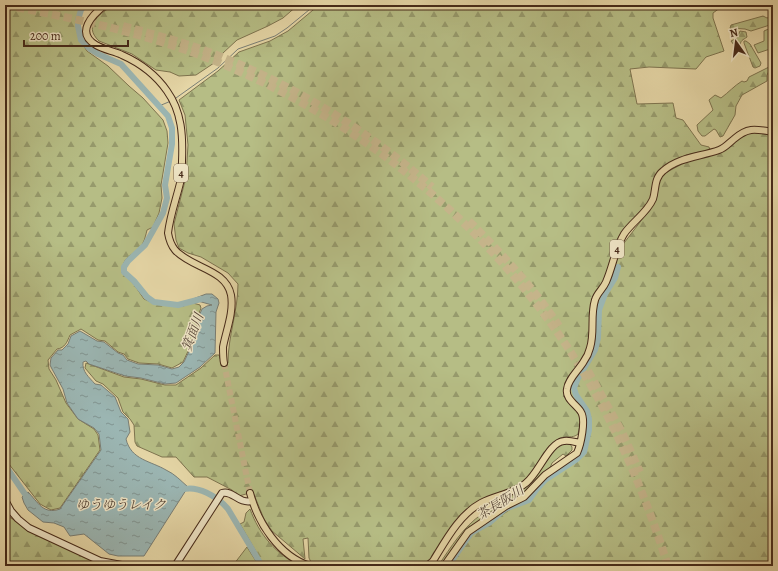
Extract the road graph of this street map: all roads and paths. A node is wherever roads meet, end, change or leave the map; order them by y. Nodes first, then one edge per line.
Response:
1 (105, 5) edge
2 (773, 132) edge
3 (224, 363) tunnel mouth
4 (580, 443) junction
5 (250, 493) tunnel mouth
6 (5, 500) edge
7 (252, 502) junction
8 (126, 566) edge
9 (175, 566) edge
10 (310, 566) edge
11 (427, 566) edge
12 (444, 566) edge

1 - 3 main road, 4
2 - 4 main road, 4
4 - 11 main road
4 - 12 main road
5 - 7 main road
6 - 8 street
7 - 9 street
7 - 10 main road

